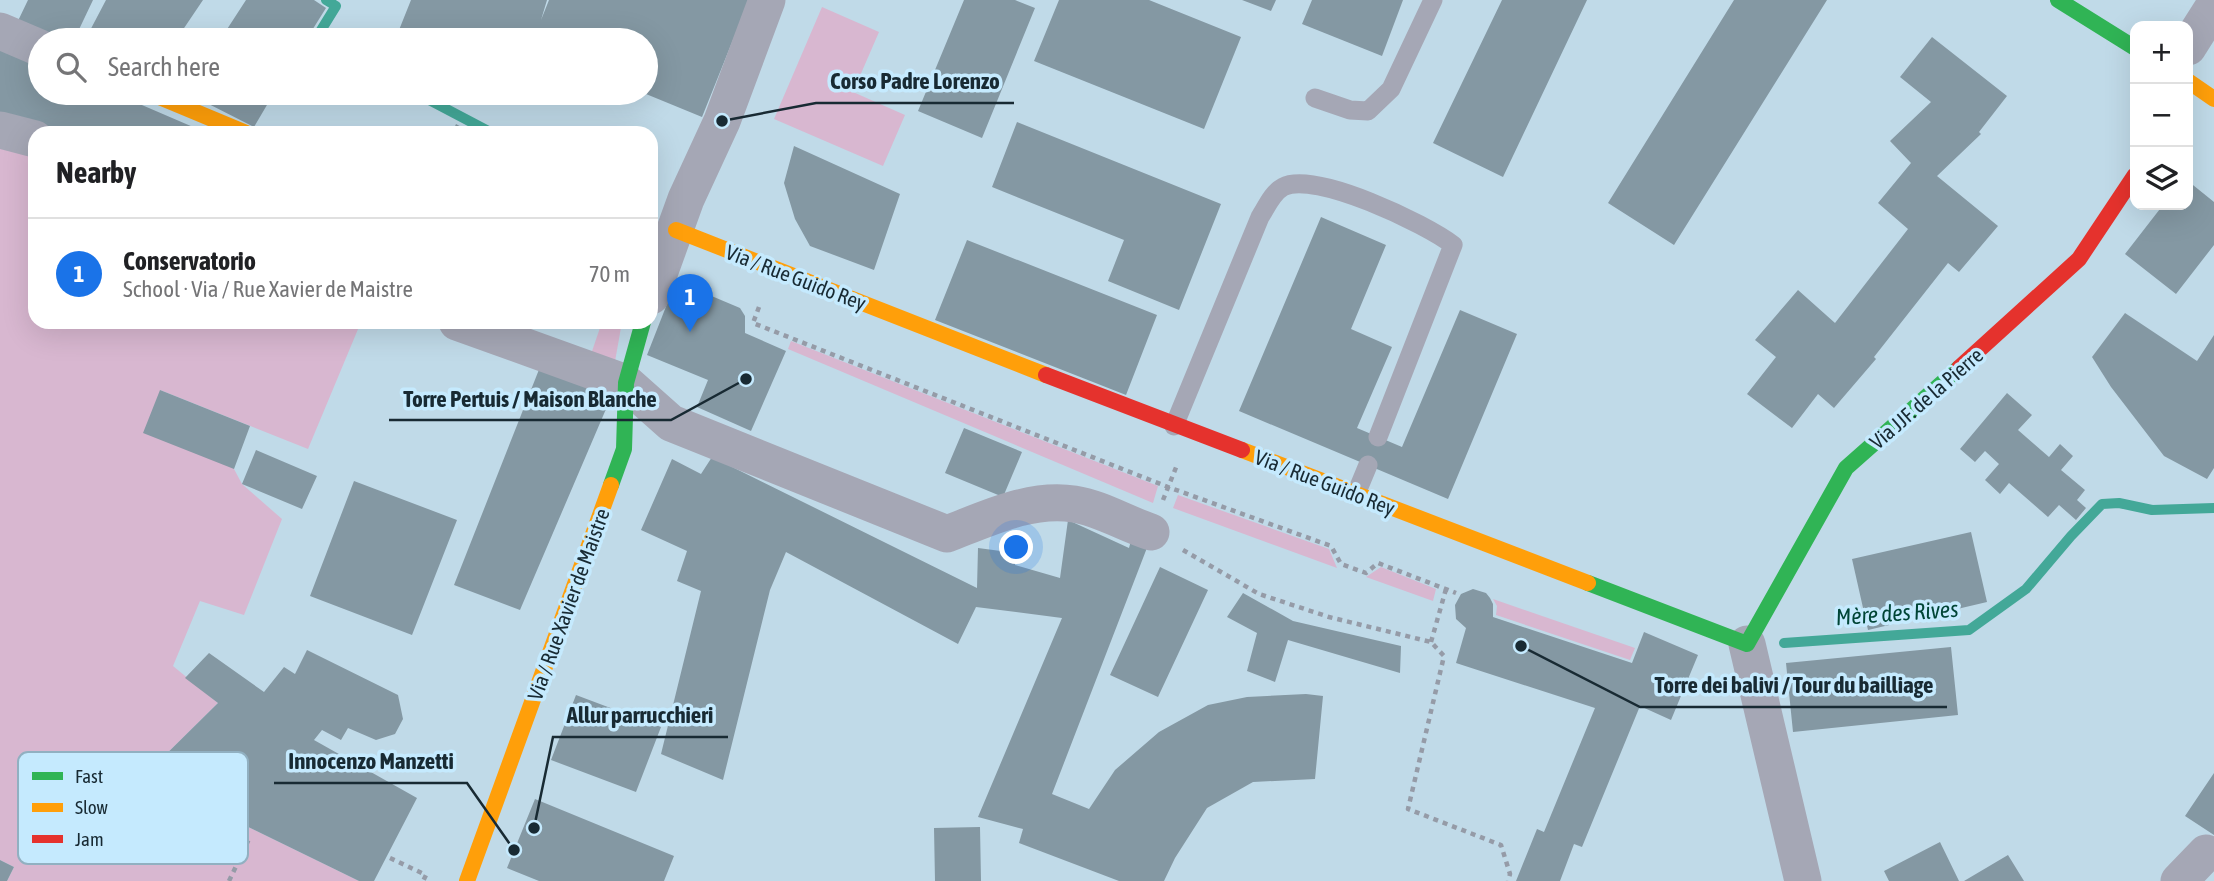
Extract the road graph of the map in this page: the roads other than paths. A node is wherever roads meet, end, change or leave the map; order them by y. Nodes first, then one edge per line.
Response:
1 (767, 0) edge
2 (1433, 0) edge
3 (2058, 0) edge
4 (2214, 6) edge
5 (0, 31) edge
6 (2193, 39) edge
7 (28, 42) edge
8 (2130, 45) edge
9 (1315, 98) dead end
10 (178, 105) edge
11 (229, 126) edge
12 (0, 130) edge
13 (28, 137) edge
14 (2130, 182) edge
15 (676, 230) junction
16 (658, 278) edge
17 (476, 329) edge
18 (640, 329) edge
19 (626, 383) junction
20 (1182, 429) junction
21 (1378, 437) dead end
22 (1368, 465) dead end
23 (1356, 494) junction
24 (1151, 532) road end
25 (1747, 644) junction
26 (2206, 853) dead end
27 (467, 881) edge
28 (1803, 881) edge
29 (2179, 881) edge

1 - 15 street
2 - 9 lane
3 - 8 street
4 - 6 street
5 - 7 street
10 - 11 street
12 - 13 street
14 - 25 street, Via JJF. de la Pierre
15 - 16 street
15 - 20 street, Via / Rue Guido Rey
17 - 19 street
18 - 19 street, Via / Rue Xavier de Maistre
19 - 24 street
19 - 27 street, Via / Rue Xavier de Maistre
20 - 21 lane
20 - 23 street, Via / Rue Guido Rey
22 - 23 lane
23 - 25 street, Via / Rue Guido Rey
25 - 28 street
26 - 29 street

